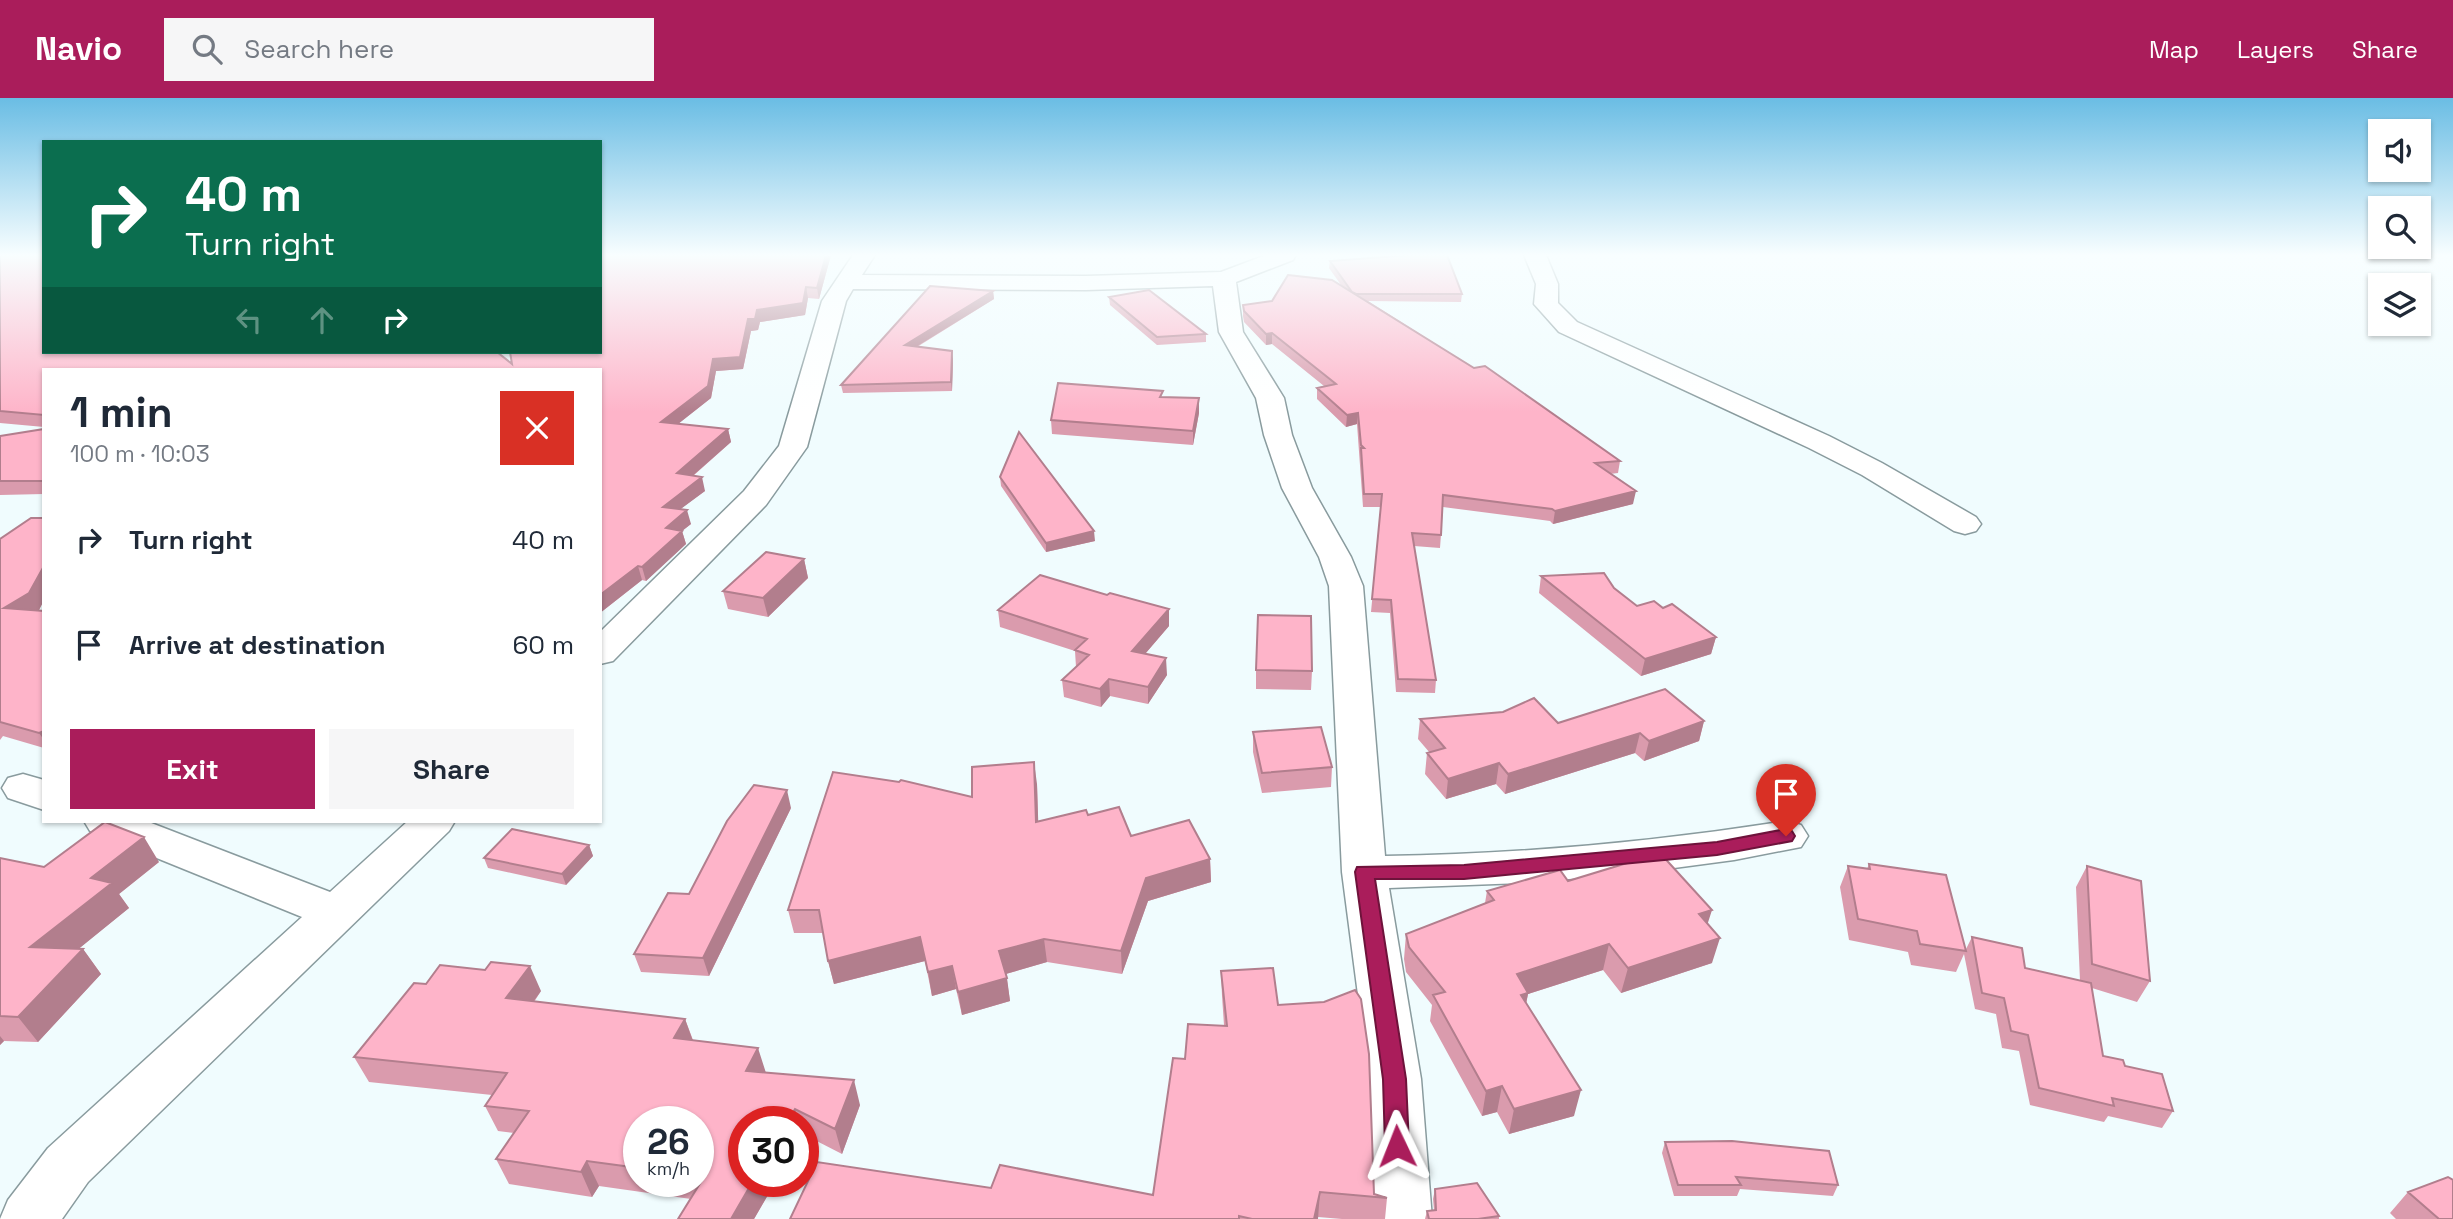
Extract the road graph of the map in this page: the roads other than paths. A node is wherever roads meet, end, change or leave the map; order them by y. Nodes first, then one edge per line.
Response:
1 (832, 307) edge
2 (1228, 307) edge
3 (1549, 307) edge
4 (1965, 524) dead end
5 (602, 651) edge
6 (110, 823) edge
7 (432, 823) edge
8 (1786, 836) dead end
9 (1364, 872) junction
10 (337, 913) junction
11 (68, 1165) junction
12 (0, 1214) edge
13 (28, 1219) edge
14 (1402, 1219) edge

1 - 5 street
2 - 9 street
3 - 4 street
6 - 10 street
7 - 10 street
8 - 9 street
9 - 14 street
10 - 11 street
11 - 12 street
11 - 13 street

